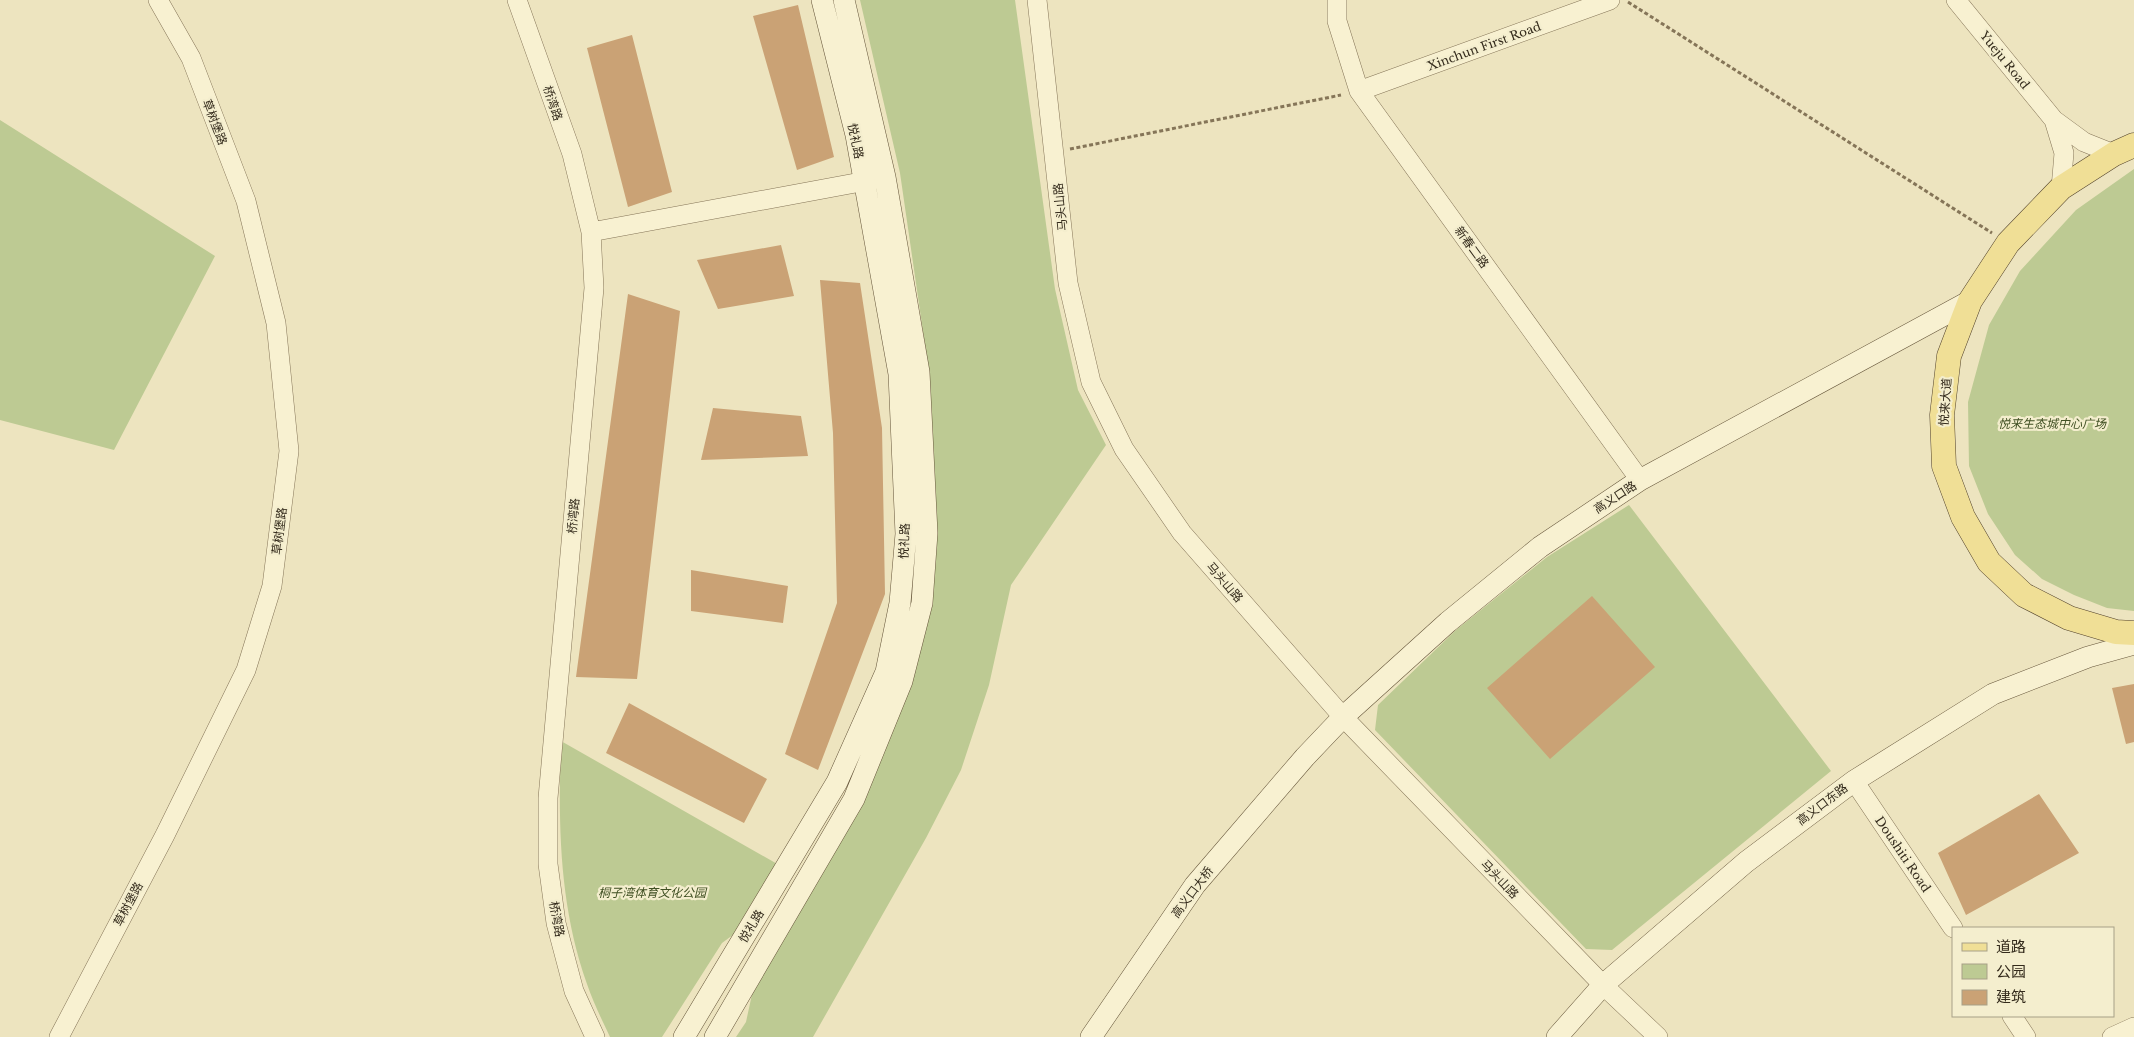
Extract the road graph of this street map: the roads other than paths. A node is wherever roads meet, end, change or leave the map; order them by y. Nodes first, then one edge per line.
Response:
1 (158, 0) edge
2 (517, 0) edge
3 (822, 0) edge
4 (844, 0) edge
5 (1037, 0) edge
6 (1337, 0) edge
7 (1610, 0) edge
8 (1956, 0) edge
9 (1359, 91) junction
10 (2054, 120) junction
11 (2124, 150) edge
12 (885, 177) junction
13 (864, 181) junction
14 (2061, 188) junction
15 (591, 232) junction
16 (1970, 301) junction
17 (1640, 480) junction
18 (2134, 632) edge
19 (2134, 644) edge
20 (1343, 717) junction
21 (1306, 757) joint
22 (1854, 781) junction
23 (1952, 927) edge
24 (1603, 985) junction
25 (2013, 1017) edge
26 (2134, 1027) edge
27 (59, 1037) edge
28 (594, 1037) edge
29 (684, 1037) edge
30 (715, 1037) edge
31 (1091, 1037) edge
32 (1558, 1037) edge
33 (1658, 1037) edge
34 (2026, 1037) edge
35 (2112, 1037) edge

1 - 27 street, 草树堡路
2 - 15 street, 桥湾路
3 - 13 main road, 悦礼路
4 - 12 main road, 悦礼路
5 - 20 street, 马头山路
6 - 9 street, 新春二路
7 - 9 street, Xinchun First Road
8 - 10 street, Yueju Road
9 - 17 street, 新春二路
10 - 11 street
10 - 14 street
11 - 14 main road, 悦来大道
12 - 13 street
12 - 30 main road, 悦礼路
13 - 15 street
13 - 29 main road, 悦礼路
14 - 16 main road, 悦来大道
15 - 28 street, 桥湾路
16 - 17 main road, 高义口路
16 - 18 main road, 悦来大道
17 - 20 main road, 高义口路
19 - 22 main road, 高义口东路
20 - 21 main road, 高义口路
20 - 24 street, 马头山路
21 - 31 main road, 高义口大桥
22 - 23 street, Doushiti Road
22 - 24 main road, 高义口东路
24 - 32 main road, 高义口东路
24 - 33 street, 马头山路
25 - 34 street
26 - 35 street

